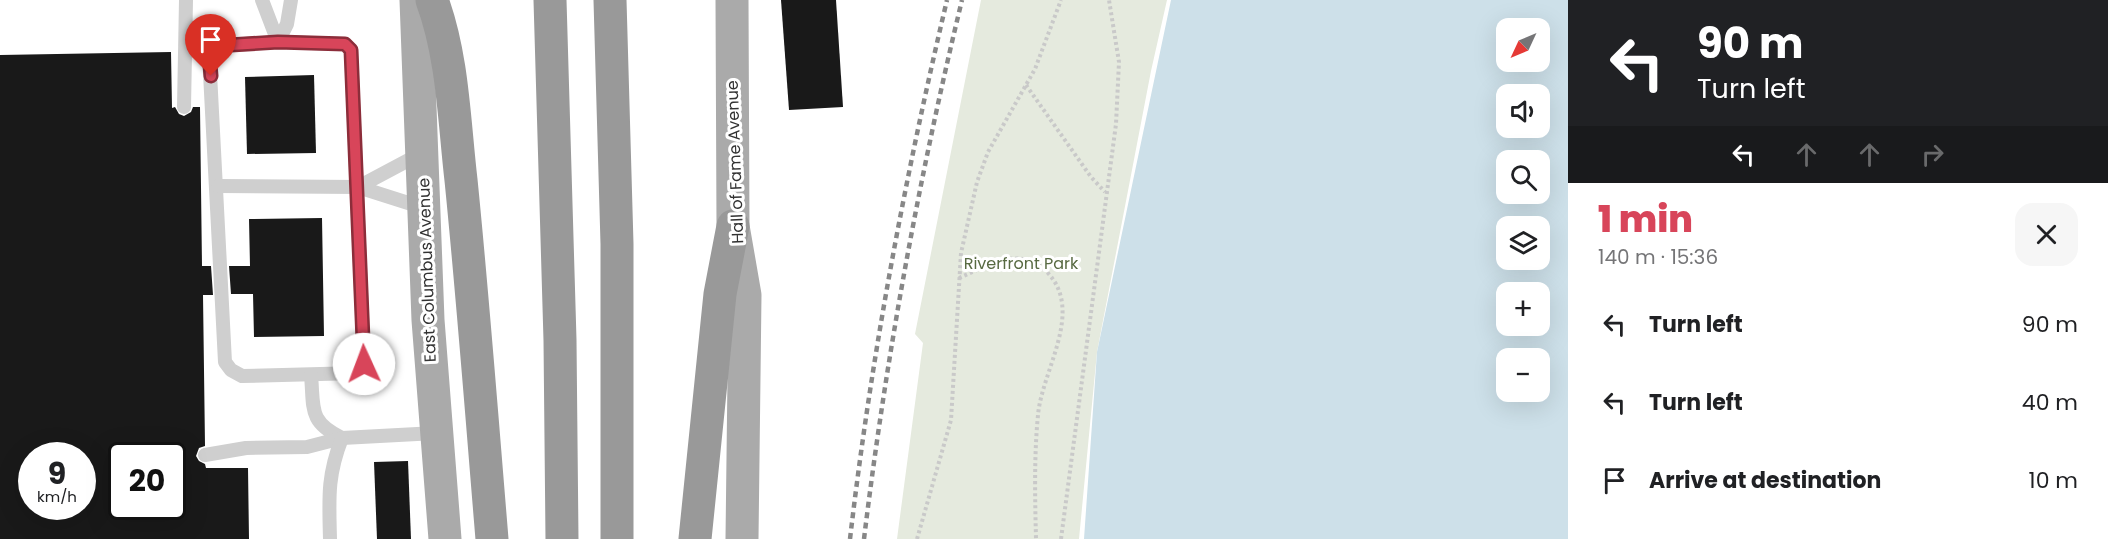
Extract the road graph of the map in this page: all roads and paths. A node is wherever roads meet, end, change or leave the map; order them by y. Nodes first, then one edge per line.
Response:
1 (186, 0) edge
2 (262, 0) edge
3 (291, 0) edge
4 (416, 0) edge
5 (432, 0) edge
6 (550, 0) edge
7 (610, 0) edge
8 (732, 0) edge
9 (1061, 0) edge
10 (1109, 0) edge
11 (278, 42) junction
12 (1026, 85) junction
13 (184, 107) dead end
14 (422, 153) junction
15 (218, 186) junction
16 (358, 187) junction
17 (1106, 192) junction
18 (424, 208) junction
19 (733, 226) junction
20 (959, 278) junction
21 (311, 375) junction
22 (436, 433) junction
23 (342, 438) junction
24 (205, 454) dead end
25 (330, 539) edge
26 (445, 539) edge
27 (492, 539) edge
28 (562, 539) edge
29 (617, 539) edge
30 (695, 539) edge
31 (742, 539) edge
32 (917, 539) edge
33 (1036, 539) edge
34 (1060, 539) edge

1 - 13 lane
2 - 11 lane
3 - 11 lane
4 - 14 main road, East Columbus Avenue
5 - 27 highway
6 - 28 highway
7 - 29 highway
8 - 19 main road, Hall of Fame Avenue
9 - 12 path
10 - 17 path
11 - 15 lane
11 - 16 lane
12 - 17 path
12 - 20 path
14 - 16 lane
14 - 18 main road, East Columbus Avenue
15 - 16 lane
15 - 21 lane
16 - 18 lane
16 - 21 lane
17 - 34 path
18 - 22 main road, East Columbus Avenue
19 - 30 highway
19 - 31 main road, Hall of Fame Avenue
20 - 32 path
20 - 33 path
21 - 23 lane
22 - 23 lane
22 - 26 main road, East Columbus Avenue
23 - 24 lane
23 - 25 lane

